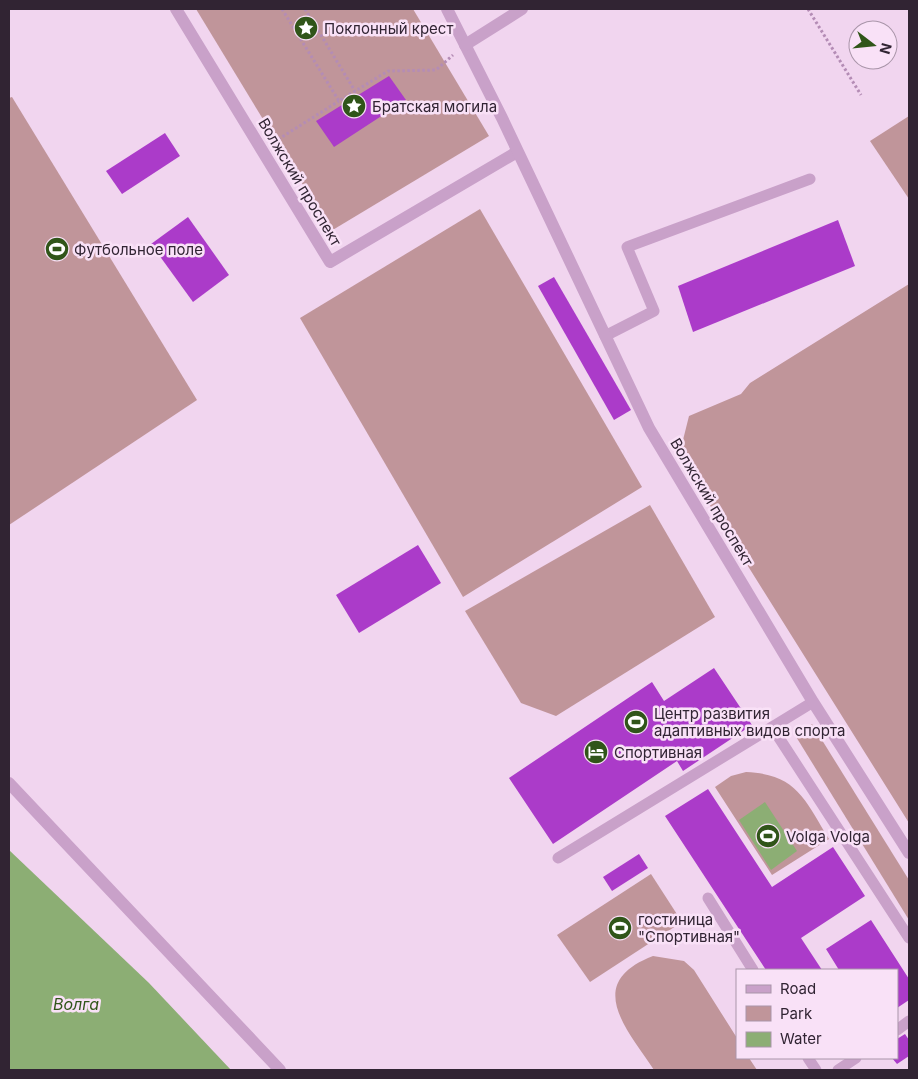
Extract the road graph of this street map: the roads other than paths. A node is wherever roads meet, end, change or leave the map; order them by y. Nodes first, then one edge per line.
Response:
1 (176, 9) edge
2 (447, 9) edge
3 (522, 9) edge
4 (465, 45) junction
5 (517, 152) junction
6 (810, 180) dead end
7 (605, 336) junction
8 (813, 702) junction
9 (772, 727) junction
10 (9, 783) edge
11 (909, 853) edge
12 (558, 858) dead end
13 (708, 898) dead end
14 (909, 938) edge
15 (752, 969) edge
16 (909, 1021) edge
17 (898, 1029) edge
18 (809, 1059) edge
19 (854, 1059) edge
20 (280, 1070) edge
21 (816, 1070) edge
22 (838, 1070) edge

1 - 5 street, Волжский проспект
2 - 4 street, Волжский проспект
3 - 4 street
4 - 5 street, Волжский проспект
5 - 7 street, Волжский проспект
6 - 7 lane
7 - 8 street, Волжский проспект
8 - 9 lane
8 - 11 street, Волжский проспект
9 - 12 lane
9 - 14 lane
10 - 20 street
13 - 15 lane
16 - 17 lane
18 - 21 lane
19 - 22 lane

